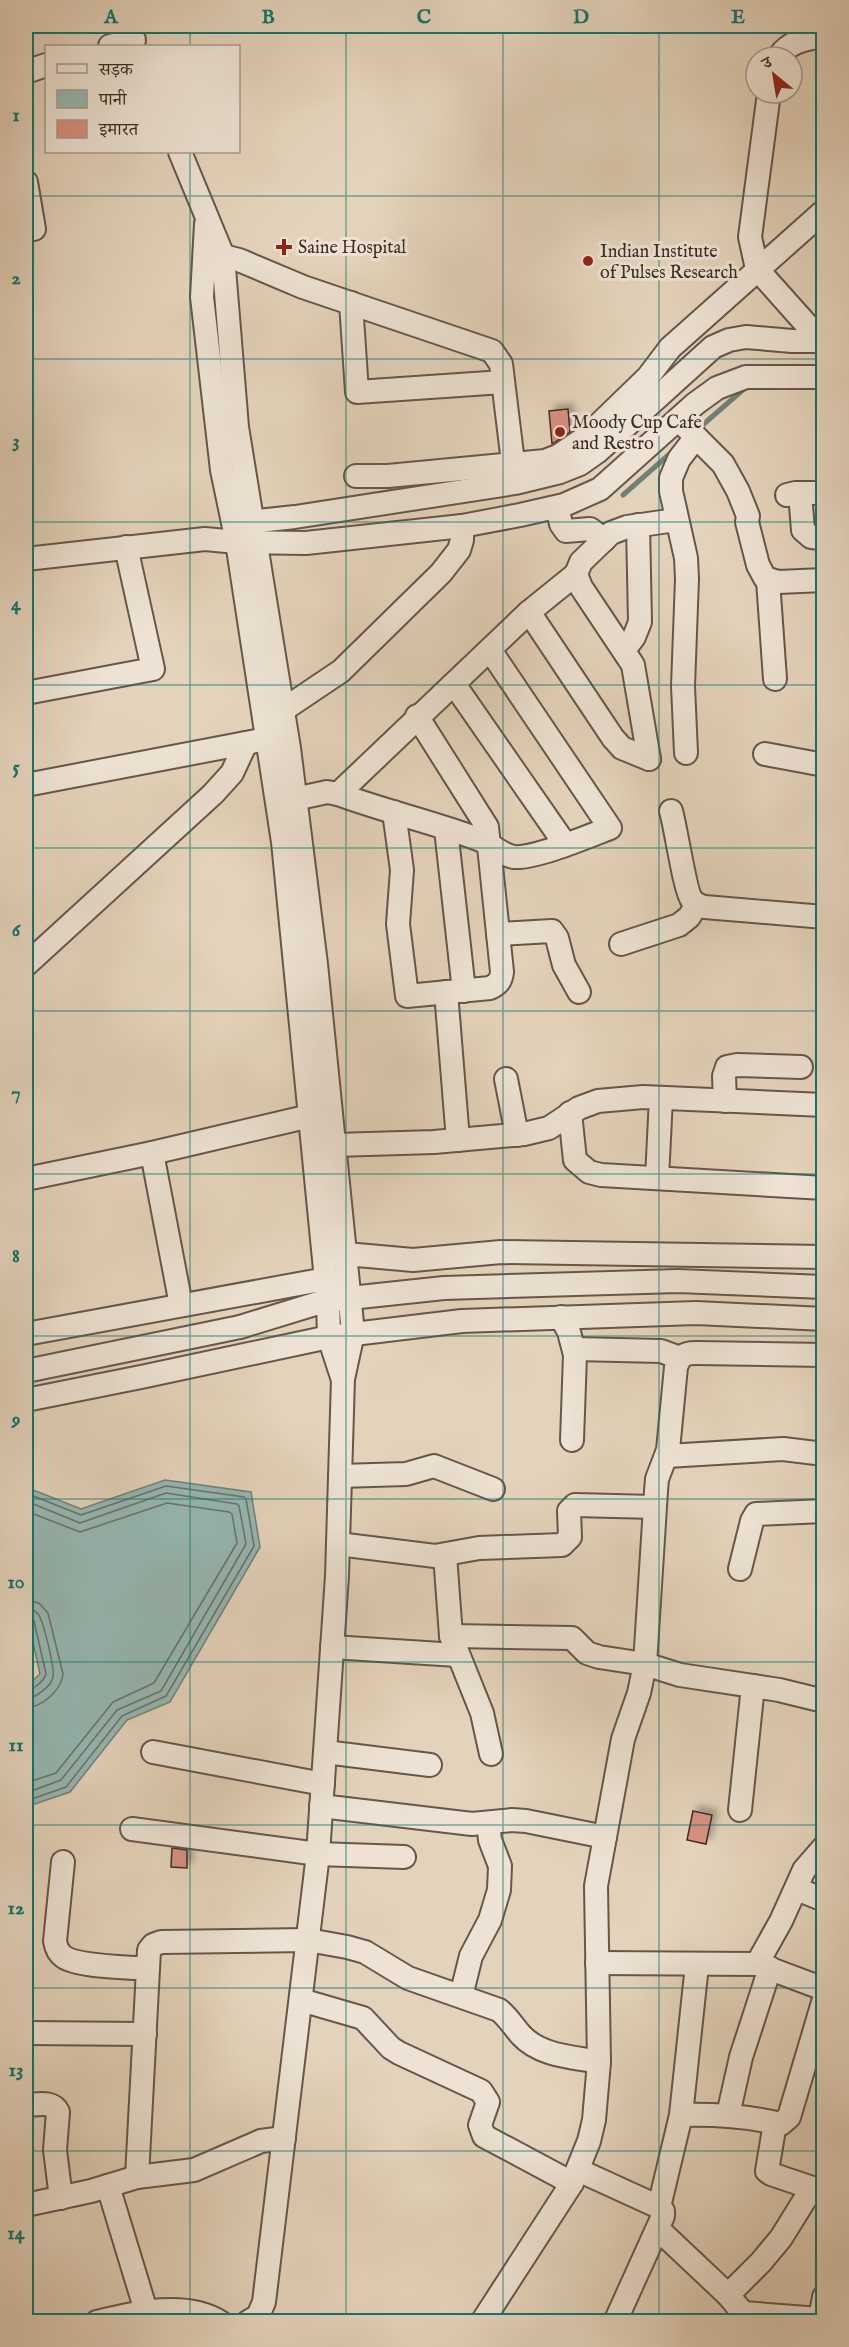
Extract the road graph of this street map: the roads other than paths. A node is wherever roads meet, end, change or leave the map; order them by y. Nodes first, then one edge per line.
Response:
1 (824, 36) edge
2 (133, 37) edge
3 (113, 45) edge
4 (791, 45) edge
5 (45, 65) edge
6 (26, 72) edge
7 (767, 105) edge
8 (180, 153) edge
9 (26, 182) edge
10 (824, 211) edge
11 (206, 220) junction
12 (34, 229) dead end
13 (223, 256) junction
14 (757, 269) junction
15 (351, 303) junction
16 (702, 318) junction
17 (810, 327) edge
18 (824, 341) edge
19 (824, 377) edge
20 (503, 382) junction
21 (678, 420) junction
22 (696, 437) junction
23 (514, 474) junction
24 (356, 476) dead end
25 (824, 493) edge
26 (557, 507) junction
27 (676, 520) junction
28 (638, 525) junction
29 (462, 526) junction
30 (245, 532) junction
31 (824, 539) edge
32 (604, 540) junction
33 (126, 547) junction
34 (26, 559) edge
35 (576, 574) junction
36 (768, 580) junction
37 (824, 580) edge
38 (529, 612) junction
39 (624, 650) junction
40 (490, 651) junction
41 (775, 679) dead end
42 (454, 684) junction
43 (26, 693) edge
44 (283, 710) junction
45 (417, 716) junction
46 (267, 739) junction
47 (686, 753) dead end
48 (765, 754) dead end
49 (824, 765) edge
50 (26, 785) edge
51 (338, 794) junction
52 (296, 799) junction
53 (671, 811) dead end
54 (394, 812) junction
55 (446, 829) junction
56 (489, 844) junction
57 (565, 844) junction
58 (697, 904) junction
59 (824, 917) edge
60 (498, 933) junction
61 (621, 944) dead end
62 (26, 965) edge
63 (455, 991) junction
64 (579, 992) dead end
65 (801, 1067) dead end
66 (506, 1079) dead end
67 (662, 1098) junction
68 (725, 1101) junction
69 (824, 1105) edge
70 (570, 1113) junction
71 (321, 1116) junction
72 (516, 1135) junction
73 (458, 1140) junction
74 (335, 1145) junction
75 (152, 1153) junction
76 (657, 1178) junction
77 (26, 1179) edge
78 (824, 1188) edge
79 (346, 1254) junction
80 (824, 1257) edge
81 (824, 1287) edge
82 (335, 1292) junction
83 (180, 1305) junction
84 (561, 1317) junction
85 (824, 1319) edge
86 (353, 1333) junction
87 (26, 1334) edge
88 (329, 1337) junction
89 (575, 1349) junction
90 (824, 1355) edge
91 (680, 1358) junction
92 (26, 1371) edge
93 (343, 1379) junction
94 (26, 1400) edge
95 (572, 1440) dead end
96 (824, 1454) edge
97 (667, 1456) junction
98 (340, 1476) junction
99 (493, 1489) dead end
100 (654, 1507) junction
101 (824, 1511) edge
102 (338, 1544) junction
103 (445, 1555) junction
104 (740, 1569) dead end
105 (454, 1645) junction
106 (332, 1647) junction
107 (645, 1664) junction
108 (753, 1686) junction
109 (824, 1701) edge
110 (153, 1752) dead end
111 (325, 1752) junction
112 (491, 1754) dead end
113 (430, 1765) dead end
114 (322, 1795) junction
115 (740, 1810) dead end
116 (488, 1823) junction
117 (132, 1829) dead end
118 (605, 1837) junction
119 (824, 1847) edge
120 (318, 1854) junction
121 (404, 1857) dead end
122 (63, 1862) dead end
123 (797, 1889) junction
124 (824, 1900) edge
125 (308, 1940) junction
126 (597, 1963) junction
127 (697, 1965) junction
128 (764, 1966) junction
129 (148, 1969) junction
130 (824, 1989) edge
131 (461, 1996) junction
132 (824, 1999) edge
133 (301, 2000) junction
134 (26, 2032) edge
135 (145, 2034) junction
136 (599, 2062) junction
137 (26, 2105) edge
138 (681, 2115) junction
139 (728, 2115) junction
140 (775, 2122) junction
141 (284, 2138) junction
142 (137, 2177) junction
143 (575, 2177) junction
144 (108, 2186) junction
145 (818, 2190) edge
146 (61, 2198) junction
147 (26, 2205) edge
148 (659, 2218) junction
149 (728, 2295) junction
150 (824, 2297) edge
151 (146, 2311) junction
152 (744, 2317) edge
153 (260, 2320) edge
154 (822, 2320) edge
155 (97, 2322) edge
156 (220, 2322) edge
157 (482, 2322) edge
158 (615, 2322) edge

1 - 4 street
2 - 3 street
5 - 6 street
7 - 14 street
8 - 11 street
9 - 12 street
10 - 14 street
11 - 13 street
11 - 30 street
13 - 15 street
13 - 30 street
14 - 16 street
14 - 17 street
15 - 20 street
15 - 20 street
16 - 17 street
16 - 23 street
17 - 18 street
17 - 23 street
19 - 21 street
20 - 23 street
21 - 22 street
21 - 26 street
22 - 27 street
22 - 36 street
23 - 24 street
23 - 30 street
25 - 31 street
26 - 29 street
26 - 32 street
27 - 28 street
27 - 47 street
28 - 32 street
28 - 39 street
29 - 30 street
29 - 44 street
30 - 33 street
30 - 44 street
30 - 46 street
32 - 35 street
33 - 34 street
33 - 43 street
35 - 38 street
35 - 39 street
36 - 37 street
36 - 41 street
38 - 39 street
38 - 40 street
40 - 42 street
40 - 57 street
42 - 45 street
42 - 57 street
44 - 46 street
45 - 51 street
45 - 56 street
46 - 50 street
46 - 52 street
46 - 62 street
46 - 71 street
48 - 49 street
51 - 52 street
51 - 54 street
52 - 71 street
53 - 58 street
54 - 55 street
54 - 63 street
55 - 56 street
55 - 63 street
56 - 57 street
56 - 60 street
58 - 59 street
58 - 61 street
60 - 63 street
60 - 64 street
63 - 73 street
65 - 68 street
66 - 72 street
67 - 68 street
67 - 70 street
67 - 76 street
68 - 69 street
70 - 72 street
70 - 76 street
71 - 74 street
71 - 75 street
71 - 82 street
72 - 73 street
73 - 74 street
74 - 79 street
75 - 77 street
75 - 83 street
76 - 78 street
79 - 80 street
79 - 82 street
81 - 82 street
82 - 83 street
82 - 86 street
82 - 88 street
82 - 92 street
83 - 87 street
84 - 85 street
84 - 86 street
84 - 89 street
86 - 88 street
86 - 93 street
88 - 93 street
88 - 94 street
89 - 91 street
89 - 95 street
90 - 91 street
91 - 97 street
93 - 98 street
96 - 97 street
97 - 100 street
98 - 99 street
98 - 102 street
100 - 103 street
100 - 107 street
101 - 104 street
102 - 103 street
102 - 106 street
103 - 105 street
105 - 106 street
105 - 107 street
105 - 112 street
106 - 111 street
107 - 108 street
107 - 118 street
108 - 109 street
108 - 115 street
110 - 114 street
111 - 113 street
111 - 114 street
114 - 116 street
114 - 120 street
116 - 118 street
116 - 131 street
117 - 120 street
118 - 126 street
119 - 123 street
120 - 121 street
120 - 125 street
122 - 129 street
123 - 124 street
123 - 128 street
125 - 129 street
125 - 131 street
125 - 133 street
126 - 127 street
126 - 136 street
127 - 128 street
127 - 138 street
128 - 130 street
128 - 139 street
129 - 135 street
131 - 136 street
132 - 140 street
133 - 141 street
133 - 143 street
134 - 135 street
135 - 142 street
136 - 143 street
137 - 146 street
138 - 139 street
138 - 148 street
139 - 140 street
140 - 145 street
141 - 142 street
141 - 153 street
142 - 144 street
143 - 148 street
143 - 157 street
144 - 146 street
144 - 151 street
145 - 149 street
146 - 147 street
148 - 149 street
148 - 158 street
149 - 152 street
150 - 154 street
151 - 155 street
151 - 156 street
152 - 154 street

